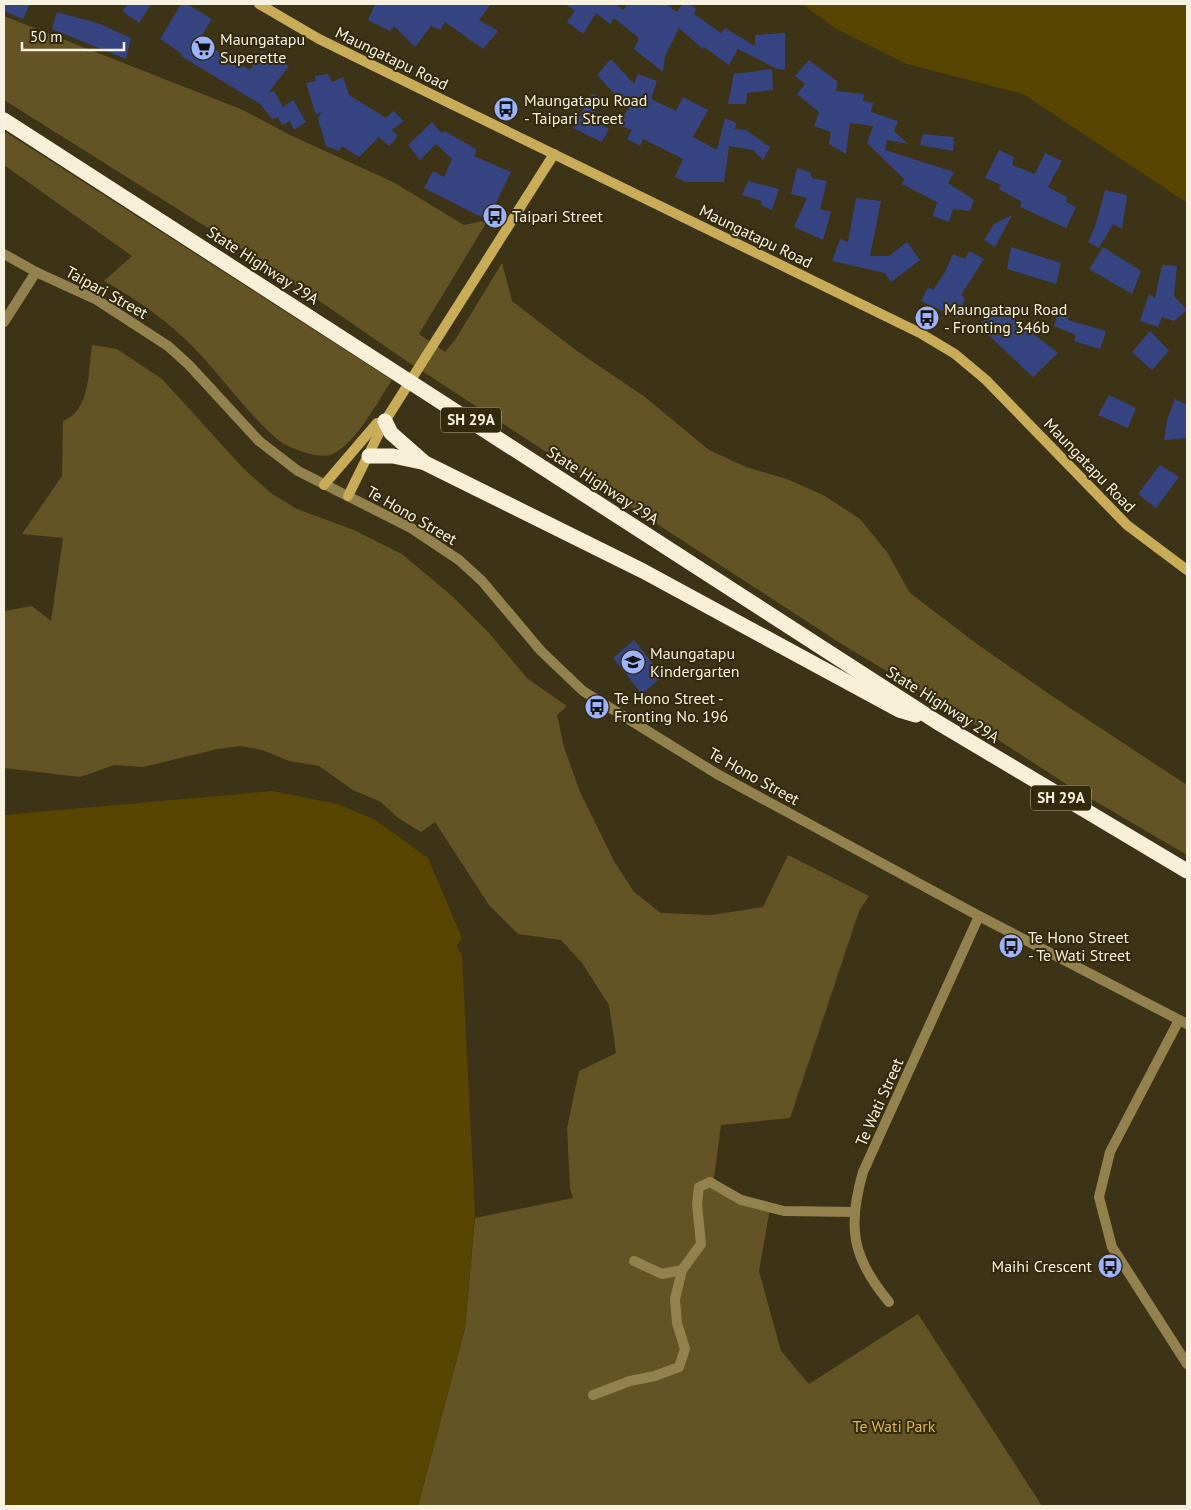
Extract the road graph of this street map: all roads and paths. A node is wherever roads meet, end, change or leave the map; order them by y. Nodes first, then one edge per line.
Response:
1 (259, 4) edge
2 (4, 120) edge
3 (554, 154) junction
4 (5, 258) edge
5 (36, 272) junction
6 (4, 322) edge
7 (385, 421) junction
8 (369, 456) junction
9 (425, 463) junction
10 (324, 485) junction
11 (348, 496) junction
12 (1187, 570) edge
13 (937, 722) junction
14 (1187, 871) edge
15 (979, 916) junction
16 (1183, 1022) edge
17 (854, 1212) junction
18 (634, 1261) dead end
19 (682, 1270) junction
20 (890, 1302) dead end
21 (1187, 1364) edge
22 (593, 1395) dead end

1 - 3 street, Maungatapu Road
2 - 13 highway, State Highway 29A / SH 29A
3 - 7 street
3 - 12 street, Maungatapu Road
4 - 5 street, Taipari Street
5 - 6 street
5 - 10 street, Taipari Street
7 - 8 street
7 - 9 highway, SH 29A
7 - 10 street
8 - 9 highway, SH 29A
8 - 11 street
9 - 13 highway, SH 29A
10 - 11 street, Taipari Street
11 - 15 street, Te Hono Street
13 - 14 highway, State Highway 29A / SH 29A
15 - 16 street, Te Hono Street
15 - 17 street, Te Wati Street
16 - 21 street
17 - 19 street
17 - 20 street, Te Wati Street
18 - 19 street
19 - 22 street

